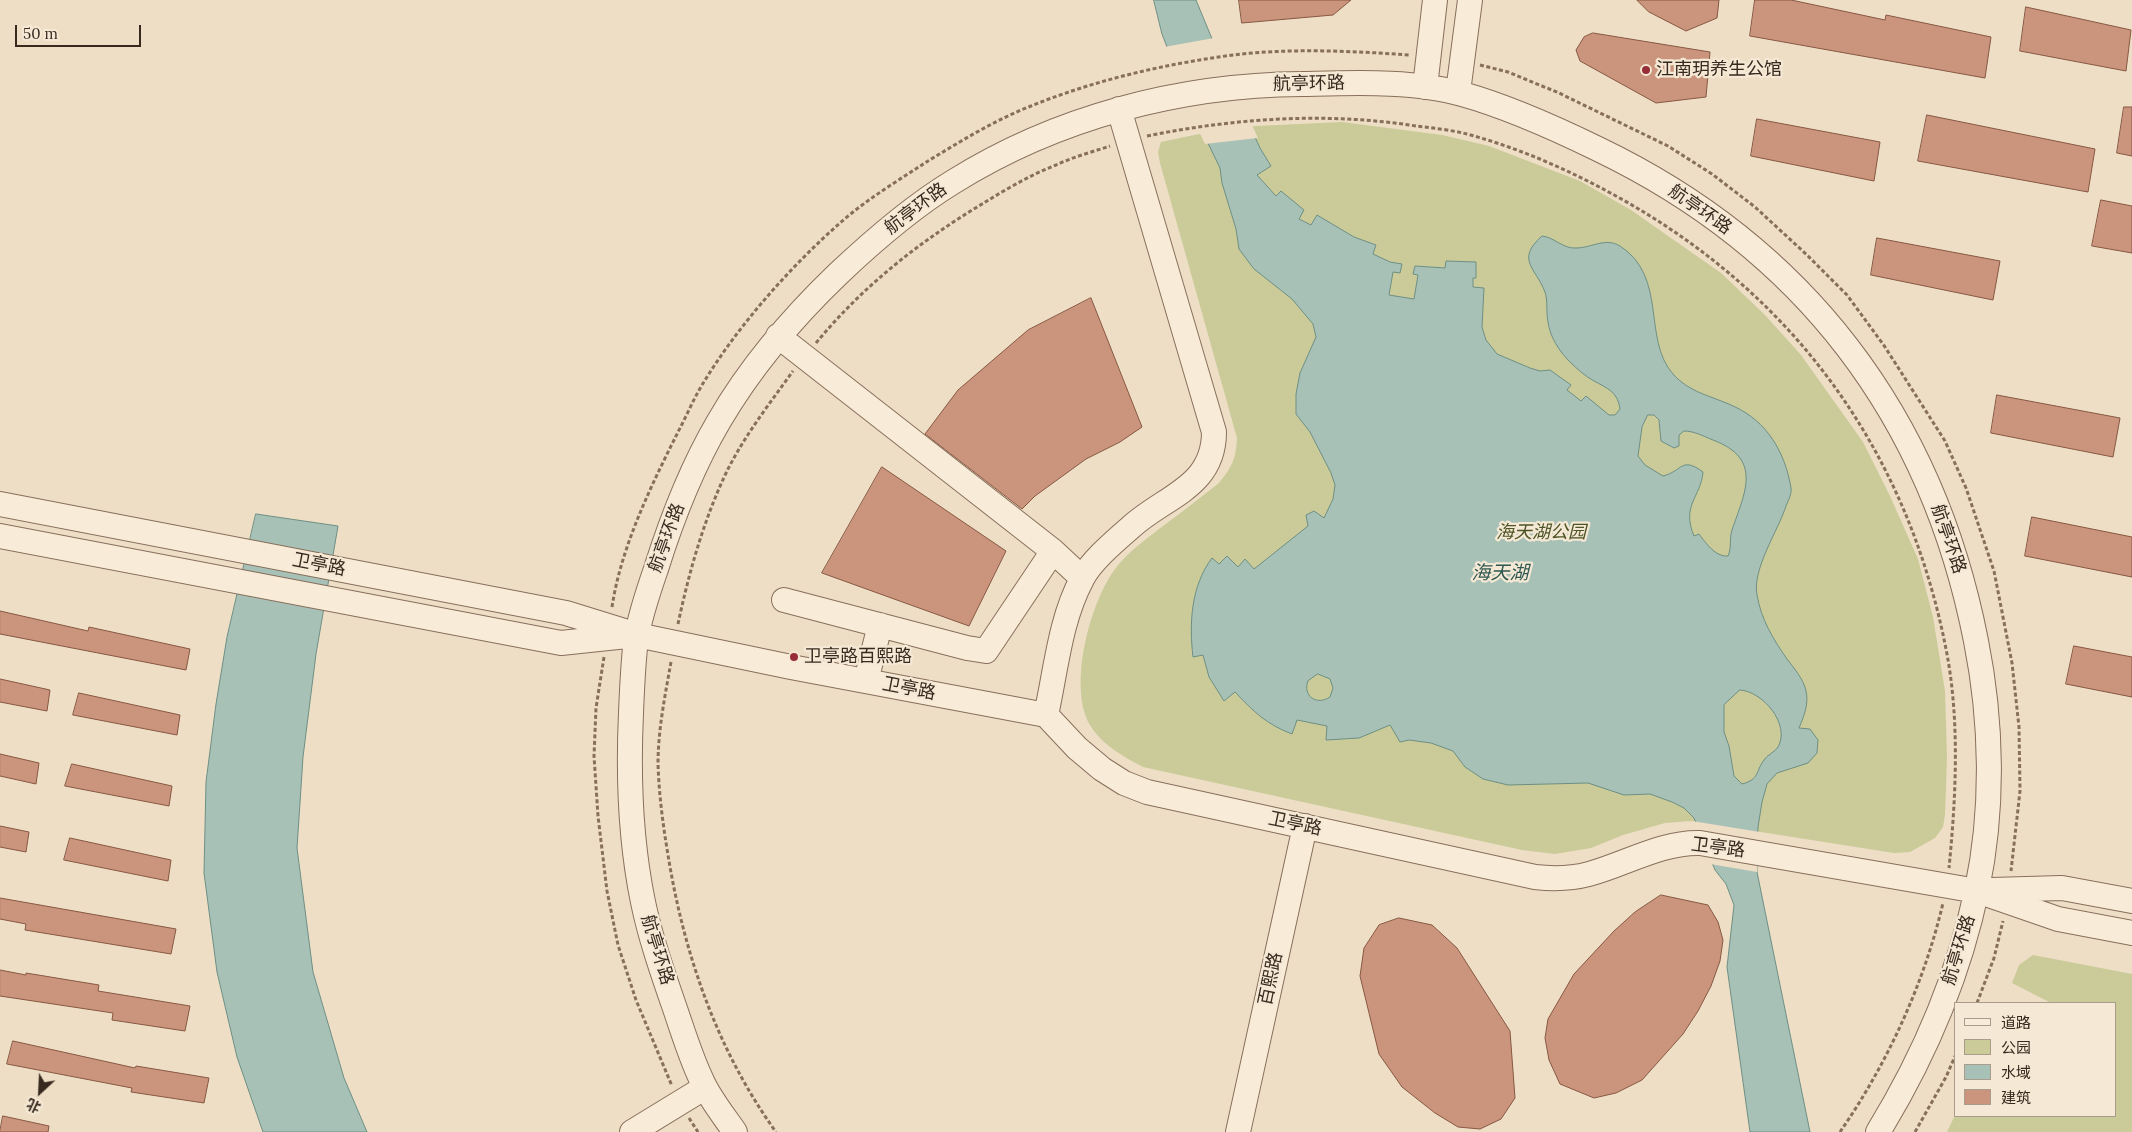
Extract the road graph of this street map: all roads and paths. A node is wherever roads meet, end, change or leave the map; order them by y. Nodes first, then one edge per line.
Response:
1 (1436, 0) edge
2 (1470, 0) edge
3 (1429, 56) junction
4 (1462, 61) junction
5 (1164, 67) dead end
6 (1425, 87) junction
7 (1458, 92) junction
8 (1119, 108) junction
9 (1128, 140) junction
10 (778, 336) junction
11 (804, 357) junction
12 (0, 504) edge
13 (0, 536) edge
14 (1053, 551) junction
15 (1082, 578) junction
16 (784, 600) dead end
17 (880, 625) junction
18 (637, 635) junction
19 (674, 643) junction
20 (866, 680) junction
21 (1046, 715) junction
22 (1305, 826) junction
23 (1946, 886) junction
24 (1977, 891) junction
25 (2007, 895) junction
26 (2132, 901) edge
27 (2132, 933) edge
28 (1977, 1002) edge
29 (1954, 1059) edge
30 (704, 1088) junction
31 (632, 1132) edge
32 (735, 1132) edge
33 (776, 1132) edge
34 (1238, 1132) edge
35 (1840, 1132) edge
36 (1878, 1132) edge
37 (1915, 1132) edge

1 - 3 street
2 - 4 street
3 - 5 path, 航亭环路
3 - 6 street
4 - 7 street
4 - 25 path, 航亭环路
6 - 7 street, 航亭环路
6 - 8 street, 航亭环路
7 - 24 street, 航亭环路
8 - 9 street
8 - 10 street, 航亭环路
9 - 11 path, 航亭环路
9 - 15 street
9 - 23 path, 航亭环路
10 - 11 street
10 - 18 street, 航亭环路
11 - 14 street
11 - 19 path, 航亭环路
12 - 18 street, 卫亭路
13 - 18 street, 卫亭路
14 - 15 street
14 - 17 street
15 - 21 street
16 - 17 street
17 - 20 street
18 - 19 street, 卫亭路
18 - 30 street, 航亭环路
19 - 20 street, 卫亭路
19 - 33 path, 航亭环路
20 - 21 street, 卫亭路
21 - 22 street, 卫亭路
22 - 23 street, 卫亭路
22 - 34 street, 百熙路
23 - 24 street, 卫亭路
23 - 35 path, 航亭环路
24 - 25 street, 卫亭路
24 - 36 street, 航亭环路
25 - 26 street
25 - 27 street, 卫亭路
25 - 28 path, 航亭环路
29 - 37 path
30 - 31 street
30 - 32 street, 航亭环路

